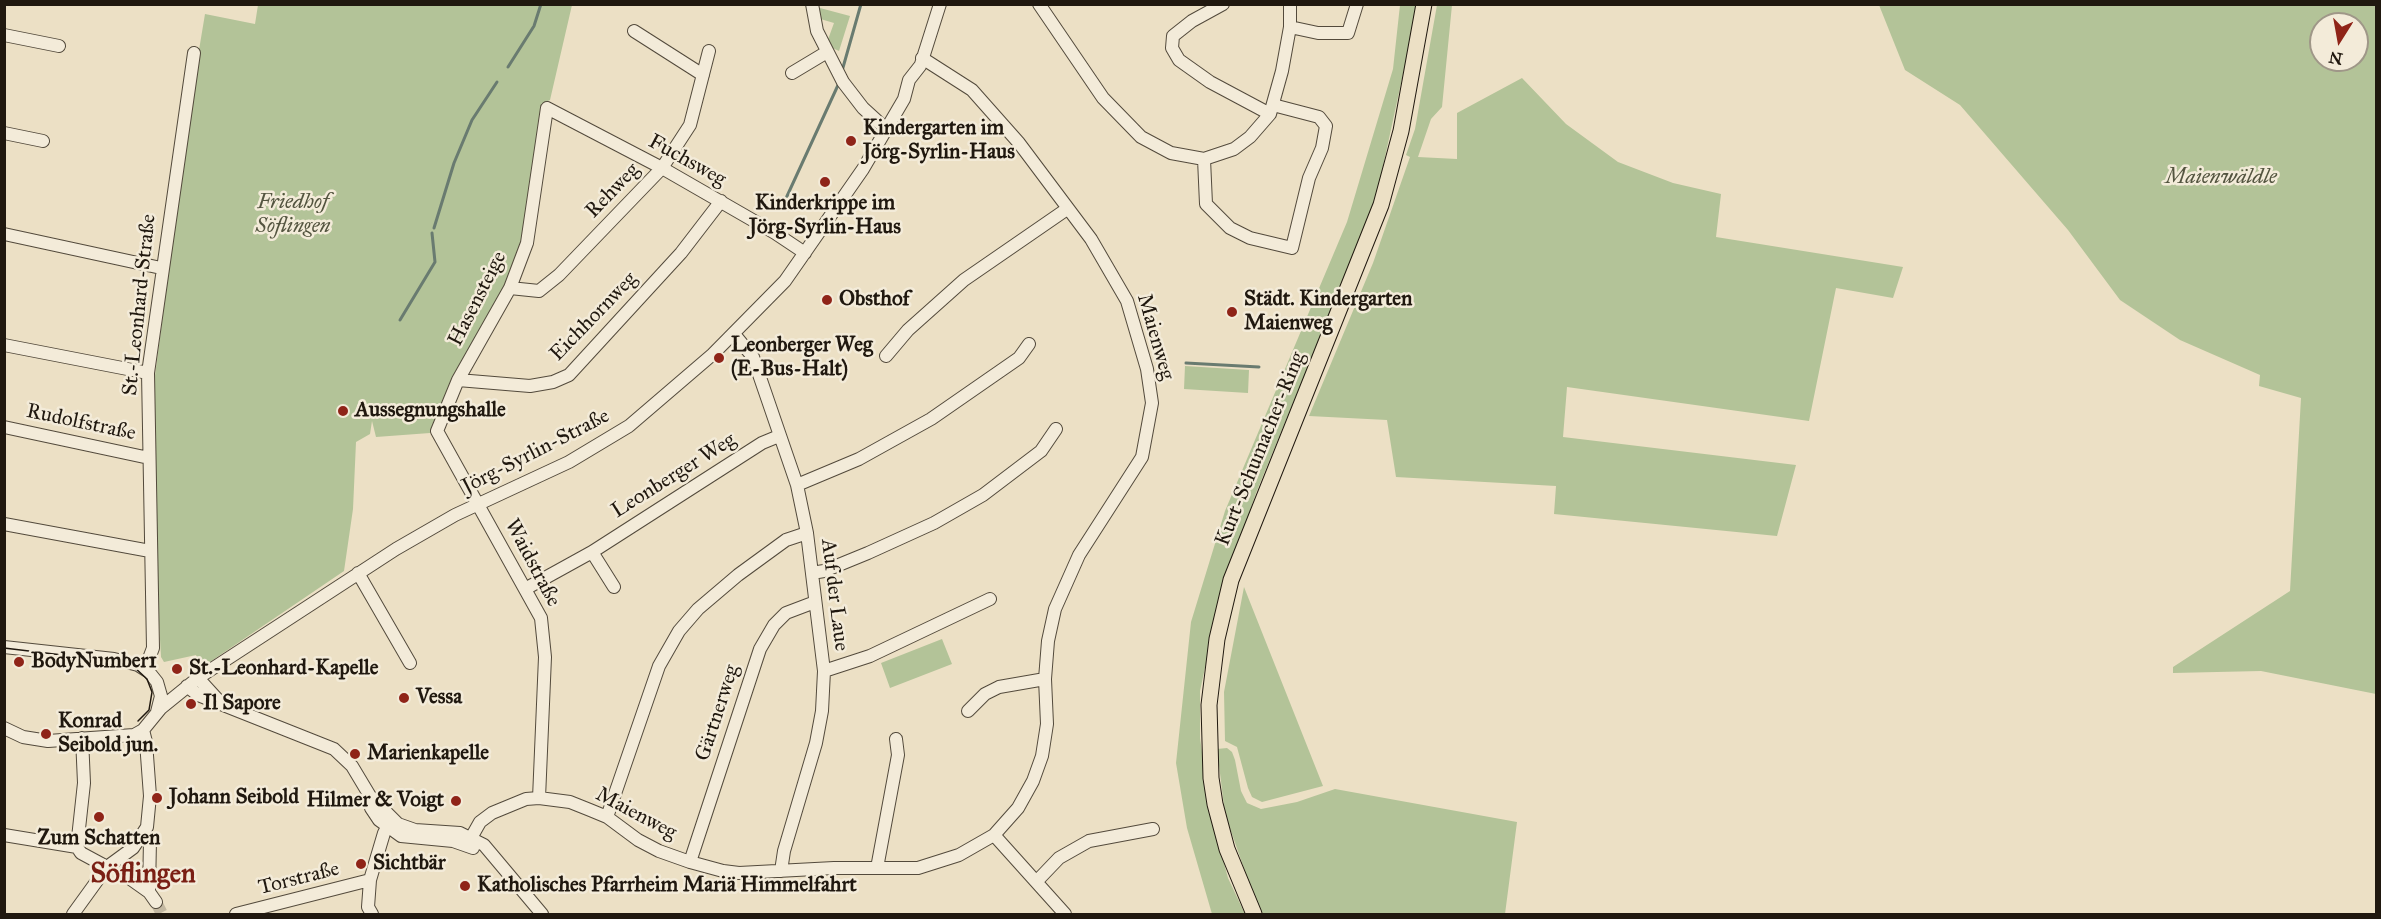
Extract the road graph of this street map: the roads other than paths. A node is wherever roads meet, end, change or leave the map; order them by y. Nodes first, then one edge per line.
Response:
1 (812, 4) edge
2 (940, 4) edge
3 (1039, 4) edge
4 (1223, 4) edge
5 (1290, 4) edge
6 (1357, 4) edge
7 (1424, 4) edge
8 (1290, 27) junction
9 (634, 32) dead end
10 (4, 35) edge
11 (59, 46) dead end
12 (709, 51) dead end
13 (826, 52) junction
14 (194, 53) dead end
15 (921, 62) junction
16 (792, 73) dead end
17 (703, 75) junction
18 (547, 108) joint
19 (1271, 110) junction
20 (886, 129) junction
21 (4, 133) edge
22 (43, 141) dead end
23 (1204, 159) junction
24 (662, 168) junction
25 (721, 201) junction
26 (1067, 209) junction
27 (4, 234) edge
28 (805, 254) junction
29 (161, 268) junction
30 (510, 288) junction
31 (734, 334) junction
32 (1029, 344) dead end
33 (4, 345) edge
34 (886, 356) dead end
35 (148, 373) junction
36 (458, 380) junction
37 (4, 426) edge
38 (1056, 429) dead end
39 (437, 431) joint
40 (779, 436) junction
41 (149, 459) junction
42 (797, 485) junction
43 (479, 504) junction
44 (4, 524) edge
45 (807, 533) junction
46 (150, 551) junction
47 (592, 552) junction
48 (358, 573) junction
49 (812, 573) junction
50 (614, 586) dead end
51 (525, 589) junction
52 (990, 599) dead end
53 (815, 602) junction
54 (4, 647) edge
55 (410, 663) dead end
56 (145, 669) junction
57 (824, 671) junction
58 (198, 678) junction
59 (1045, 680) junction
60 (187, 686) junction
61 (159, 687) junction
62 (220, 702) junction
63 (968, 711) dead end
64 (157, 713) junction
65 (4, 728) edge
66 (143, 730) junction
67 (82, 738) junction
68 (896, 739) dead end
69 (539, 798) junction
70 (607, 817) junction
71 (389, 823) junction
72 (1153, 829) dead end
73 (4, 835) edge
74 (994, 835) junction
75 (146, 839) junction
76 (469, 841) junction
77 (79, 850) junction
78 (690, 862) junction
79 (131, 866) dead end
80 (107, 867) junction
81 (877, 868) junction
82 (781, 871) junction
83 (370, 880) junction
84 (1036, 881) junction
85 (74, 915) edge
86 (236, 915) edge
87 (372, 915) edge
88 (542, 915) edge
89 (1065, 915) edge
90 (1254, 915) edge

1 - 13 street
2 - 15 street, Jörg-Syrlin-Straße
3 - 23 street
4 - 19 street
5 - 8 street
6 - 8 street
7 - 90 main road, Kurt-Schumacher-Ring
8 - 19 street
9 - 17 street
10 - 11 street
12 - 17 street, Rehweg
13 - 16 street
13 - 20 street
14 - 29 street, St.-Leonhard-Straße
15 - 20 street, Jörg-Syrlin-Straße
15 - 26 street, Maienweg
17 - 24 street, Rehweg
18 - 24 street, Fuchsweg
18 - 30 street, Hasensteige
19 - 23 street
19 - 23 street
20 - 28 street, Jörg-Syrlin-Straße
21 - 22 street
24 - 25 street, Fuchsweg
24 - 30 street, Rehweg
25 - 28 street, Fuchsweg
25 - 36 street, Eichhornweg
26 - 34 street
26 - 59 street, Maienweg
27 - 29 street
28 - 31 street, Jörg-Syrlin-Straße
29 - 35 street, St.-Leonhard-Straße
30 - 36 street, Hasensteige
31 - 40 street, Auf der Laue
31 - 43 street, Jörg-Syrlin-Straße
32 - 42 street
33 - 35 street
35 - 41 street, St.-Leonhard-Straße
36 - 39 street, Hasensteige
37 - 41 street, Rudolfstraße
38 - 49 street
39 - 43 street, Waidstraße
40 - 42 street, Auf der Laue
40 - 47 street, Leonberger Weg
41 - 46 street, St.-Leonhard-Straße
42 - 45 street, Auf der Laue
43 - 48 street, Jörg-Syrlin-Straße
43 - 51 street, Waidstraße
44 - 46 street
45 - 49 street, Auf der Laue
45 - 70 street
46 - 56 street, St.-Leonhard-Straße
47 - 50 street
47 - 51 street, Leonberger Weg
48 - 55 street
48 - 58 street, Jörg-Syrlin-Straße
49 - 53 street, Auf der Laue
51 - 69 street, Waidstraße
52 - 57 street
53 - 57 street, Auf der Laue
53 - 78 street, Gärtnerweg
54 - 56 street
56 - 61 street
57 - 82 street, Auf der Laue
58 - 60 street, Jörg-Syrlin-Straße
58 - 62 street
59 - 63 street
59 - 74 street, Maienweg
60 - 61 street
60 - 62 street
60 - 64 street, Jörg-Syrlin-Straße
61 - 64 street
62 - 71 street
64 - 66 street, Jörg-Syrlin-Straße
65 - 67 street
66 - 67 street
66 - 75 street
67 - 77 street
68 - 81 street
69 - 70 street, Maienweg
69 - 76 street, Maienweg
70 - 78 street, Maienweg
71 - 76 street
71 - 83 street
72 - 84 street
73 - 77 street
74 - 81 street, Maienweg
74 - 84 street
75 - 79 street
75 - 80 street
76 - 88 street
77 - 80 street
78 - 82 street, Maienweg
80 - 85 street
81 - 82 street, Maienweg
83 - 86 street, Torstraße
83 - 87 street
84 - 89 street

